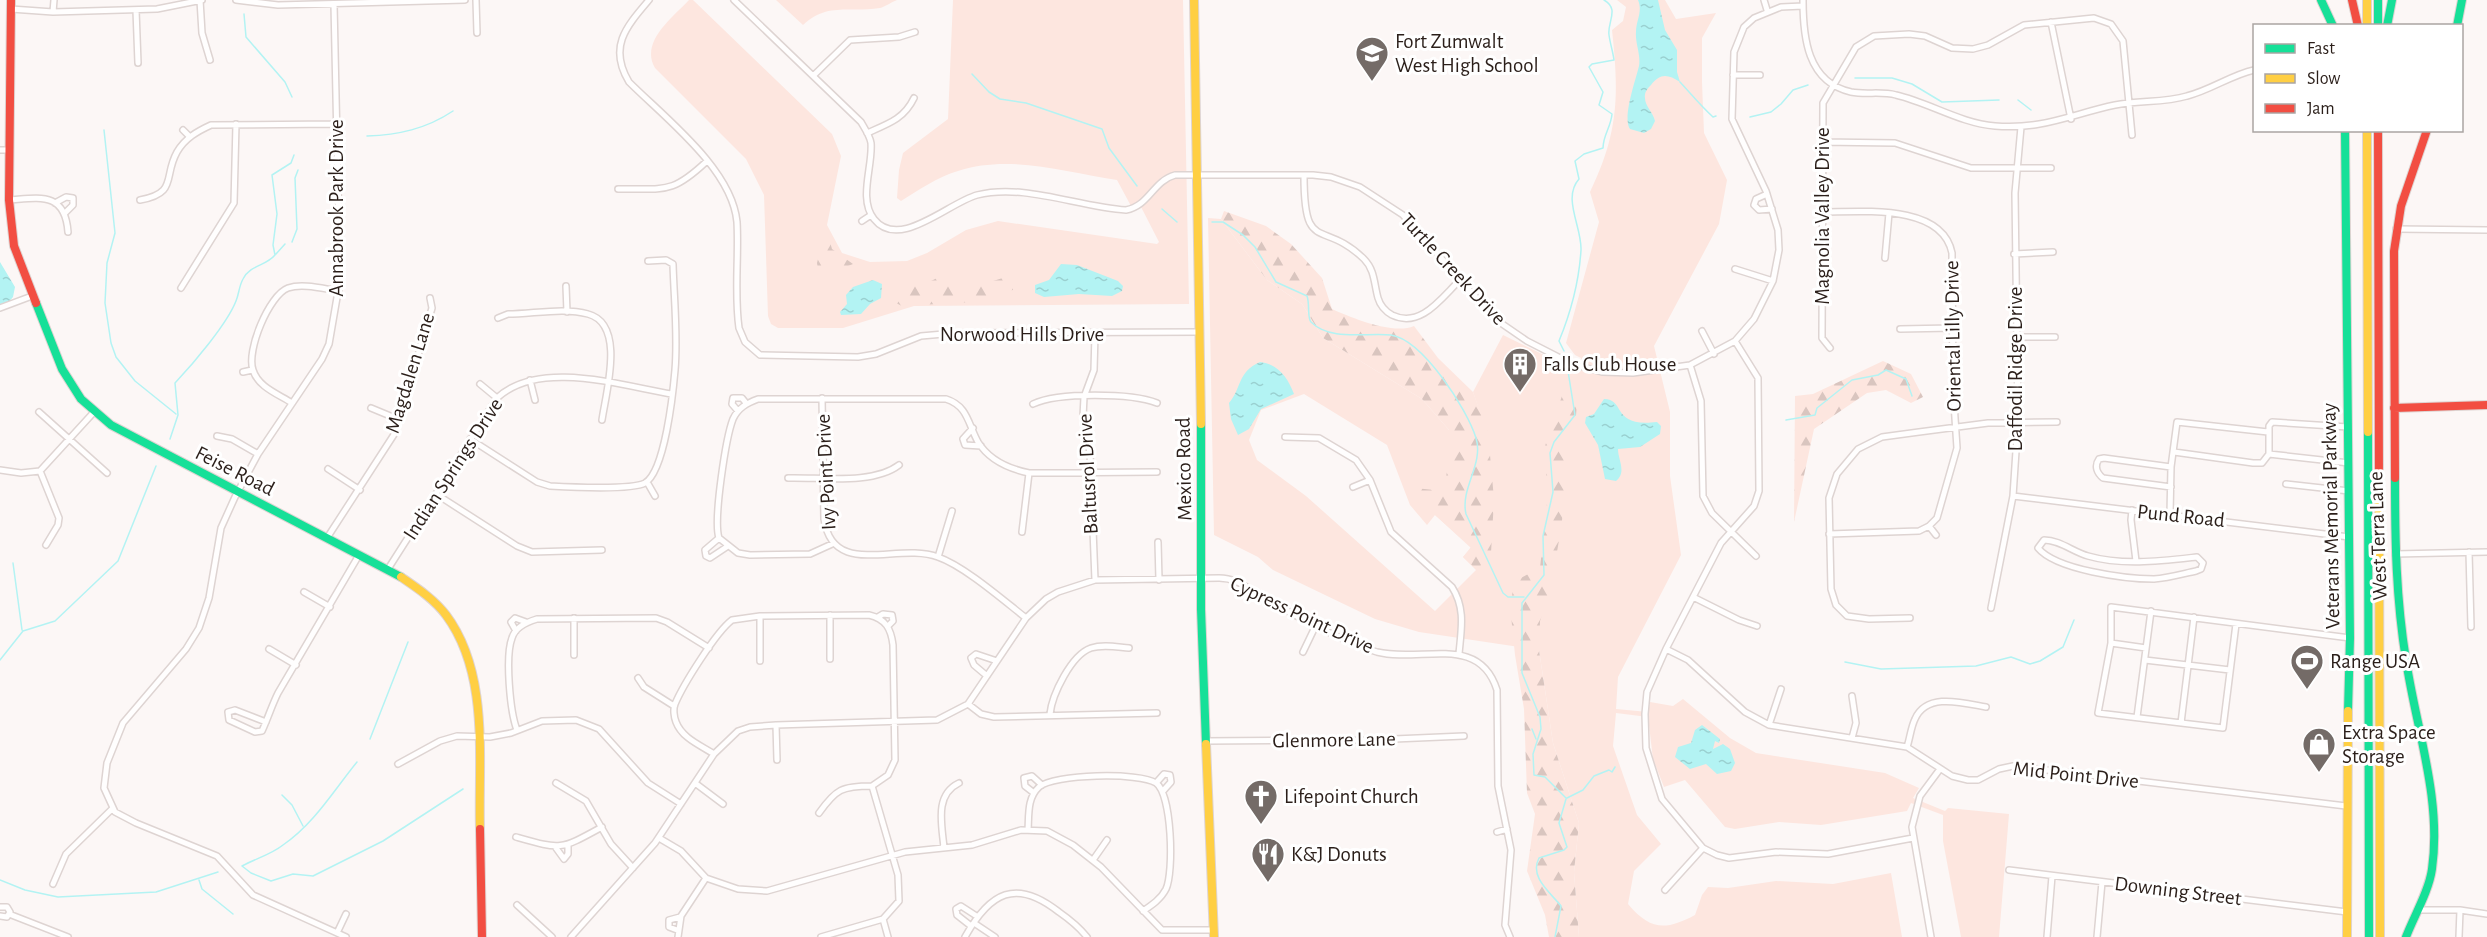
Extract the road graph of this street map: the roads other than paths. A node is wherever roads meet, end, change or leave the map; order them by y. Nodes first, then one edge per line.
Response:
1 (54, 0) edge
2 (201, 0) edge
3 (236, 0) edge
4 (465, 0) edge
5 (476, 0) edge
6 (649, 0) edge
7 (735, 0) edge
8 (1194, 0) edge
9 (1764, 0) edge
10 (2321, 0) edge
11 (2352, 0) edge
12 (2367, 0) edge
13 (2378, 0) edge
14 (2392, 0) edge
15 (2462, 0) edge
16 (1803, 3) edge
17 (11, 4) edge
18 (334, 4) junction
19 (136, 10) junction
20 (1767, 10) junction
21 (53, 12) junction
22 (2051, 22) junction
23 (2332, 24) edge
24 (2358, 24) edge
25 (2367, 24) edge
26 (2378, 24) edge
27 (2387, 24) edge
28 (2457, 24) edge
29 (915, 32) dead end
30 (477, 33) dead end
31 (210, 60) dead end
32 (138, 63) dead end
33 (2253, 70) edge
34 (814, 75) junction
35 (1733, 75) junction
36 (1760, 75) dead end
37 (1833, 84) junction
38 (914, 99) dead end
39 (2129, 103) junction
40 (2071, 119) junction
41 (236, 124) junction
42 (336, 124) junction
43 (2021, 127) junction
44 (183, 130) dead end
45 (2345, 132) edge
46 (2367, 132) edge
47 (2378, 132) edge
48 (2426, 132) edge
49 (867, 133) junction
50 (2132, 135) dead end
51 (190, 137) junction
52 (1822, 142) junction
53 (4, 150) edge
54 (707, 161) junction
55 (2016, 167) junction
56 (2051, 168) dead end
57 (1197, 174) junction
58 (1304, 175) junction
59 (618, 189) dead end
60 (1767, 194) junction
61 (9, 200) junction
62 (140, 200) dead end
63 (55, 203) junction
64 (1772, 209) junction
65 (1822, 212) junction
66 (65, 213) junction
67 (1889, 213) junction
68 (872, 215) junction
69 (862, 220) dead end
70 (2397, 229) junction
71 (2487, 230) edge
72 (68, 232) dead end
73 (2053, 252) dead end
74 (2014, 254) junction
75 (1885, 258) dead end
76 (648, 261) dead end
77 (1735, 269) dead end
78 (1460, 280) junction
79 (1773, 281) junction
80 (566, 286) dead end
81 (181, 288) dead end
82 (339, 291) junction
83 (32, 296) junction
84 (430, 298) dead end
85 (0, 308) edge
86 (567, 312) junction
87 (498, 318) dead end
88 (1952, 328) junction
89 (1900, 329) dead end
90 (1702, 331) dead end
91 (1200, 332) junction
92 (1095, 334) junction
93 (2017, 337) junction
94 (2055, 337) dead end
95 (1735, 341) junction
96 (1830, 348) dead end
97 (1714, 354) junction
98 (1690, 365) junction
99 (252, 370) junction
100 (243, 372) dead end
101 (530, 380) junction
102 (608, 383) junction
103 (480, 384) dead end
104 (671, 394) junction
105 (1084, 397) junction
106 (497, 398) junction
107 (822, 399) junction
108 (535, 400) dead end
109 (292, 403) junction
110 (746, 403) junction
111 (1157, 403) dead end
112 (1033, 404) dead end
113 (2487, 405) edge
114 (371, 408) dead end
115 (2394, 408) junction
116 (738, 411) junction
117 (39, 412) dead end
118 (94, 412) junction
119 (400, 420) junction
120 (602, 420) dead end
121 (2018, 421) junction
122 (2057, 422) dead end
123 (2348, 427) junction
124 (973, 428) junction
125 (1956, 428) junction
126 (2269, 429) junction
127 (217, 436) dead end
128 (1285, 437) dead end
129 (68, 440) junction
130 (470, 440) junction
131 (981, 446) junction
132 (2174, 452) junction
133 (258, 454) junction
134 (2269, 454) junction
135 (2349, 463) junction
136 (899, 465) dead end
137 (2171, 466) junction
138 (328, 469) dead end
139 (0, 470) edge
140 (40, 471) junction
141 (1156, 472) dead end
142 (107, 473) dead end
143 (1029, 473) junction
144 (1089, 473) junction
145 (822, 477) junction
146 (788, 478) dead end
147 (1370, 480) junction
148 (647, 482) junction
149 (2286, 483) dead end
150 (2171, 487) junction
151 (1353, 488) dead end
152 (360, 490) junction
153 (2349, 491) junction
154 (238, 493) junction
155 (436, 494) junction
156 (655, 496) dead end
157 (2013, 496) junction
158 (2132, 510) junction
159 (952, 511) dead end
160 (2170, 515) junction
161 (1929, 526) junction
162 (1731, 531) junction
163 (1022, 532) dead end
164 (1829, 534) junction
165 (1936, 535) dead end
166 (2349, 537) junction
167 (327, 538) junction
168 (719, 538) junction
169 (1158, 542) dead end
170 (832, 544) junction
171 (46, 545) dead end
172 (728, 546) junction
173 (602, 550) dead end
174 (2469, 552) junction
175 (2487, 552) edge
176 (2394, 554) junction
177 (359, 555) junction
178 (1756, 556) dead end
179 (938, 557) junction
180 (2136, 561) junction
181 (388, 569) junction
182 (1201, 579) junction
183 (1095, 580) junction
184 (1159, 580) junction
185 (304, 592) dead end
186 (1693, 597) junction
187 (330, 606) junction
188 (1991, 608) dead end
189 (2151, 611) junction
190 (830, 615) junction
191 (760, 616) junction
192 (878, 617) junction
193 (2194, 617) junction
194 (574, 618) junction
195 (1026, 618) junction
196 (1910, 618) dead end
197 (526, 622) junction
198 (2236, 624) junction
199 (1316, 625) junction
200 (1757, 626) dead end
201 (888, 627) junction
202 (2471, 627) dead end
203 (516, 632) junction
204 (2350, 638) junction
205 (2111, 643) junction
206 (709, 648) junction
207 (1129, 648) dead end
208 (2146, 648) junction
209 (269, 649) dead end
210 (1666, 649) junction
211 (1304, 652) dead end
212 (1459, 654) junction
213 (574, 655) dead end
214 (830, 659) dead end
215 (2145, 660) junction
216 (760, 661) dead end
217 (997, 661) junction
218 (296, 665) junction
219 (2188, 665) junction
220 (2230, 670) junction
221 (987, 675) junction
222 (639, 678) dead end
223 (1781, 689) dead end
224 (1852, 696) dead end
225 (968, 704) junction
226 (674, 706) junction
227 (1986, 707) dead end
228 (1157, 713) dead end
229 (1050, 714) junction
230 (2137, 717) junction
231 (266, 722) junction
232 (895, 722) junction
233 (2181, 723) junction
234 (776, 725) junction
235 (1769, 725) junction
236 (517, 730) junction
237 (1464, 736) dead end
238 (478, 737) junction
239 (1852, 738) junction
240 (1204, 741) junction
241 (1907, 747) junction
242 (714, 754) junction
243 (777, 760) dead end
244 (398, 764) dead end
245 (1940, 770) junction
246 (556, 783) dead end
247 (695, 783) junction
248 (959, 783) dead end
249 (1156, 783) junction
250 (1042, 784) junction
251 (872, 786) junction
252 (1163, 791) junction
253 (1034, 793) junction
254 (681, 804) junction
255 (723, 804) dead end
256 (2346, 806) junction
257 (112, 809) junction
258 (819, 813) dead end
259 (602, 827) junction
260 (1507, 829) junction
261 (1028, 830) junction
262 (1497, 832) dead end
263 (516, 837) dead end
264 (659, 838) junction
265 (1913, 838) junction
266 (1107, 840) dead end
267 (568, 844) junction
268 (556, 848) junction
269 (944, 848) junction
270 (1703, 848) junction
271 (892, 856) junction
272 (1092, 860) junction
273 (633, 868) junction
274 (2009, 870) dead end
275 (2052, 876) junction
276 (706, 878) junction
277 (2102, 882) junction
278 (53, 884) dead end
279 (1665, 890) dead end
280 (517, 905) dead end
281 (0, 907) edge
282 (2418, 910) junction
283 (2460, 910) junction
284 (1143, 911) junction
285 (2347, 912) junction
286 (9, 914) junction
287 (346, 914) dead end
288 (2487, 914) edge
289 (0, 916) edge
290 (680, 917) junction
291 (883, 919) junction
292 (974, 922) junction
293 (50, 930) junction
294 (677, 930) junction
295 (337, 933) junction
296 (1214, 933) edge
297 (1171, 934) edge
298 (47, 937) edge
299 (68, 937) edge
300 (346, 937) edge
301 (482, 937) edge
302 (552, 937) edge
303 (571, 937) edge
304 (678, 937) edge
305 (821, 937) edge
306 (888, 937) edge
307 (965, 937) edge
308 (995, 937) edge
309 (1087, 937) edge
310 (1510, 937) edge
311 (1931, 937) edge
312 (2047, 937) edge
313 (2097, 937) edge
314 (2347, 937) edge
315 (2369, 937) edge
316 (2380, 937) edge
317 (2406, 937) edge
318 (2459, 937) edge

1 - 21 street
2 - 19 street
2 - 31 street
3 - 18 street
4 - 18 street
5 - 30 street
6 - 54 street, Norwood Hills Drive
7 - 34 street
8 - 57 main road, Mexico Road
9 - 20 street
10 - 23 main road
11 - 24 main road
12 - 25 main road
13 - 26 main road
14 - 27 main road
15 - 28 main road
16 - 20 street
16 - 37 street
17 - 21 street
17 - 53 main road, Feise Road
18 - 42 street, Annabrook Park Drive
19 - 21 street
19 - 32 street
20 - 35 street, Turtle Creek Drive
22 - 37 street, Magnolia Valley Drive
22 - 39 street, Magnolia Valley Drive
22 - 40 street
29 - 34 street
33 - 39 street
34 - 49 street
35 - 36 street
35 - 60 street, Turtle Creek Drive
37 - 43 street
37 - 52 street, Magnolia Valley Drive
38 - 49 street
39 - 40 street
39 - 50 street, Magnolia Valley Drive
40 - 43 street
41 - 42 street
41 - 51 street
41 - 81 street
42 - 82 street, Annabrook Park Drive
43 - 55 street, Daffodil Ridge Drive
44 - 51 street
45 - 123 main road, Veterans Memorial Parkway
46 - 315 main road
47 - 316 main road
48 - 70 main road, West Terra Lane
49 - 68 street
51 - 62 street
52 - 55 street
52 - 65 street, Magnolia Valley Drive
53 - 61 main road, Feise Road
54 - 59 street
54 - 92 street, Norwood Hills Drive
55 - 56 street
55 - 74 street, Daffodil Ridge Drive
57 - 58 street, Turtle Creek Drive
57 - 68 street, Turtle Creek Drive
57 - 91 main road, Mexico Road
58 - 78 street, Turtle Creek Drive
58 - 78 street
60 - 64 street, Turtle Creek Drive
60 - 64 street
61 - 63 street
61 - 83 main road, Feise Road
63 - 66 street
63 - 66 street
64 - 79 street, Turtle Creek Drive
65 - 67 street, Oriental Lilly Drive
65 - 96 street, Magnolia Valley Drive
66 - 72 street
67 - 75 street
67 - 88 street, Oriental Lilly Drive
68 - 69 street
70 - 71 street
70 - 115 main road, West Terra Lane
73 - 74 street
74 - 93 street, Daffodil Ridge Drive
76 - 104 street
77 - 79 street
78 - 98 street, Turtle Creek Drive
79 - 95 street, Turtle Creek Drive
80 - 86 street
82 - 99 street
82 - 109 street, Annabrook Park Drive
83 - 85 street
83 - 118 main road, Feise Road
84 - 119 street, Magdalen Lane
86 - 87 street
86 - 102 street
88 - 89 street
88 - 125 street, Oriental Lilly Drive
90 - 97 street
91 - 92 street, Norwood Hills Drive
91 - 182 main road, Mexico Road
92 - 105 street, Baltusrol Drive
93 - 94 street
93 - 121 street, Daffodil Ridge Drive
95 - 97 street, Turtle Creek Drive
95 - 162 street
97 - 98 street, Turtle Creek Drive
98 - 162 street
99 - 100 street
99 - 109 street
101 - 102 street, Indian Springs Drive
101 - 106 street, Indian Springs Drive
101 - 108 street
102 - 104 street, Indian Springs Drive
102 - 120 street
103 - 106 street
104 - 148 street
105 - 111 street
105 - 112 street
105 - 144 street, Baltusrol Drive
106 - 130 street, Indian Springs Drive
107 - 110 street
107 - 124 street
107 - 145 street, Ivy Point Drive
109 - 133 street, Annabrook Park Drive
110 - 116 street
110 - 116 street
113 - 115 main road
114 - 119 street
115 - 176 main road, West Terra Lane
116 - 168 street
117 - 129 street
118 - 129 street
118 - 154 main road, Feise Road
119 - 152 street, Magdalen Lane
121 - 122 street
121 - 125 street
121 - 157 street, Daffodil Ridge Drive
123 - 126 street
123 - 135 main road, Veterans Memorial Parkway
124 - 131 street
124 - 131 street
125 - 161 street, Oriental Lilly Drive
125 - 164 street
126 - 132 street
126 - 134 street
127 - 133 street
128 - 147 street
129 - 140 street
129 - 142 street
130 - 148 street
130 - 155 street, Indian Springs Drive
131 - 143 street
132 - 134 street
132 - 137 street
133 - 154 street, Annabrook Park Drive
134 - 135 street
135 - 153 main road, Veterans Memorial Parkway
136 - 145 street
137 - 150 street
137 - 150 street
138 - 152 street
139 - 140 street
140 - 171 street
141 - 144 street
143 - 144 street
143 - 163 street
144 - 183 street, Baltusrol Drive
145 - 146 street
145 - 170 street, Ivy Point Drive
147 - 151 street
147 - 212 street
148 - 156 street
149 - 153 street
150 - 160 street
152 - 167 street, Magdalen Lane
153 - 166 main road, Veterans Memorial Parkway
154 - 167 main road, Feise Road
154 - 257 street, Annabrook Park Drive
155 - 173 street
155 - 181 street, Indian Springs Drive
157 - 158 street, Pund Road
157 - 188 street, Daffodil Ridge Drive
158 - 160 street, Pund Road
158 - 180 street
159 - 179 street
160 - 166 street, Pund Road
161 - 164 street
161 - 165 street
162 - 178 street
162 - 186 street
164 - 196 street
166 - 204 main road, Veterans Memorial Parkway
167 - 177 main road, Feise Road
168 - 172 street
168 - 172 street
169 - 184 street
170 - 172 street
170 - 179 street, Ivy Point Drive
174 - 175 street
174 - 176 street
174 - 202 street
176 - 282 main road, West Terra Lane
177 - 181 main road, Feise Road
177 - 187 street
179 - 195 street, Ivy Point Drive
180 - 180 street
181 - 238 main road, Feise Road
182 - 184 street, Cypress Point Drive
182 - 199 street, Cypress Point Drive
182 - 240 main road, Mexico Road
183 - 184 street, Cypress Point Drive
183 - 195 street, Cypress Point Drive
185 - 187 street
186 - 200 street
186 - 210 street
187 - 218 street
189 - 193 street
189 - 205 street
189 - 208 street
190 - 191 street
190 - 192 street
190 - 214 street
191 - 206 street
191 - 216 street
192 - 201 street
192 - 201 street
193 - 198 street
193 - 219 street
194 - 197 street
194 - 206 street
194 - 213 street
195 - 217 street, Cypress Point Drive
197 - 203 street
197 - 203 street
198 - 204 street
198 - 220 street
199 - 211 street
199 - 212 street, Cypress Point Drive
201 - 232 street
203 - 236 street
204 - 256 main road, Veterans Memorial Parkway
205 - 208 street
205 - 230 street
206 - 226 street
207 - 229 street
208 - 215 street
209 - 218 street
210 - 235 street, Mid Point Drive
210 - 270 street
212 - 260 street
215 - 219 street
215 - 230 street
217 - 221 street, Cypress Point Drive
217 - 221 street
218 - 231 street
219 - 220 street
219 - 233 street
220 - 233 street
221 - 225 street, Cypress Point Drive
222 - 226 street
223 - 235 street
224 - 239 street
225 - 229 street
225 - 232 street
226 - 242 street
227 - 241 street
228 - 229 street
230 - 233 street
231 - 231 street
232 - 234 street
232 - 251 street
234 - 242 street
234 - 243 street
235 - 239 street, Mid Point Drive
236 - 238 street
236 - 254 street
237 - 240 street, Glenmore Lane
238 - 244 street
238 - 301 main road, Feise Road
239 - 241 street, Mid Point Drive
240 - 296 main road, Mexico Road
241 - 245 street, Mid Point Drive
242 - 247 street
245 - 256 street, Mid Point Drive
245 - 265 street
246 - 259 street
247 - 254 street
247 - 255 street
248 - 269 street
249 - 250 street
249 - 252 street
249 - 252 street
250 - 253 street
250 - 253 street
251 - 258 street
251 - 271 street
252 - 284 street
253 - 261 street
254 - 264 street
256 - 285 main road, Veterans Memorial Parkway
257 - 278 street
257 - 295 street
259 - 267 street
259 - 273 street
260 - 262 street
260 - 310 street
261 - 269 street
261 - 272 street
263 - 268 street
264 - 273 street
264 - 276 street
265 - 270 street
265 - 311 street
266 - 272 street
267 - 268 street
267 - 268 street
269 - 271 street
270 - 279 street
271 - 276 street
271 - 291 street
272 - 284 street
273 - 303 street
274 - 275 street, Downing Street
275 - 277 street, Downing Street
275 - 312 street
276 - 290 street
277 - 285 street, Downing Street
277 - 313 street
280 - 302 street
281 - 286 street
282 - 283 street
282 - 317 main road, West Terra Lane
283 - 288 street
283 - 318 street
284 - 297 street
285 - 314 main road, Veterans Memorial Parkway
286 - 289 street
286 - 293 street
287 - 295 street
290 - 294 street
290 - 294 street
291 - 305 street
291 - 306 street
292 - 307 street
292 - 308 street
292 - 309 street
293 - 298 street
293 - 299 street
294 - 304 street
295 - 300 street
296 - 297 street

